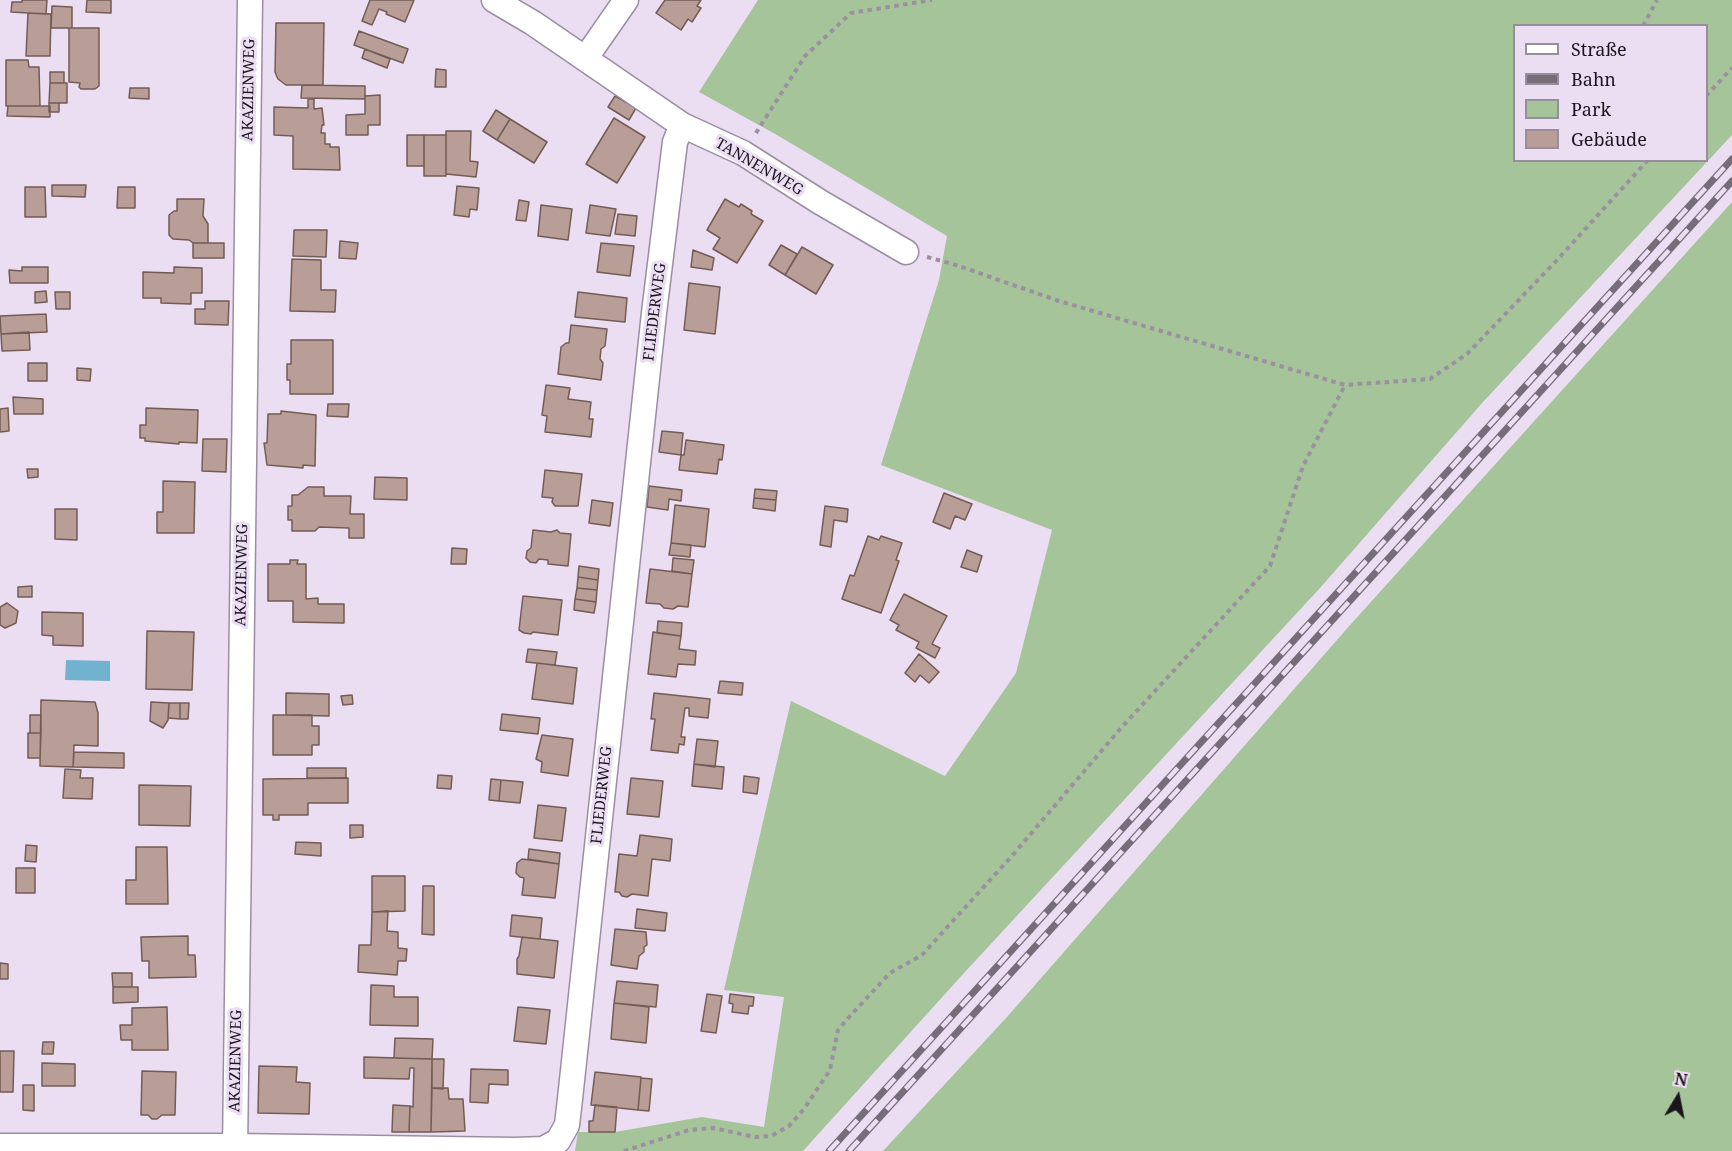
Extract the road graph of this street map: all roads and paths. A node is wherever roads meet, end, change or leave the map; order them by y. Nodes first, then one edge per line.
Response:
1 (250, 0) edge
2 (494, 0) edge
3 (626, 0) edge
4 (932, 0) edge
5 (1657, 0) edge
6 (925, 1) edge
7 (1643, 24) edge
8 (585, 59) junction
9 (1732, 68) edge
10 (1708, 95) edge
11 (682, 125) junction
12 (743, 153) junction
13 (1646, 162) edge
14 (906, 252) joint
15 (1345, 385) junction
16 (0, 1146) edge
17 (235, 1149) edge
18 (624, 1151) edge

1 - 17 street, AKAZIENWEG
2 - 8 street, TANNENWEG
3 - 8 street
4 - 6 path
5 - 7 path
6 - 12 path
8 - 11 street, TANNENWEG
9 - 10 path
11 - 12 street, TANNENWEG
11 - 17 street, FLIEDERWEG
12 - 14 street, TANNENWEG
13 - 15 path
14 - 15 path
15 - 18 path
16 - 17 street, FLIEDERWEG

